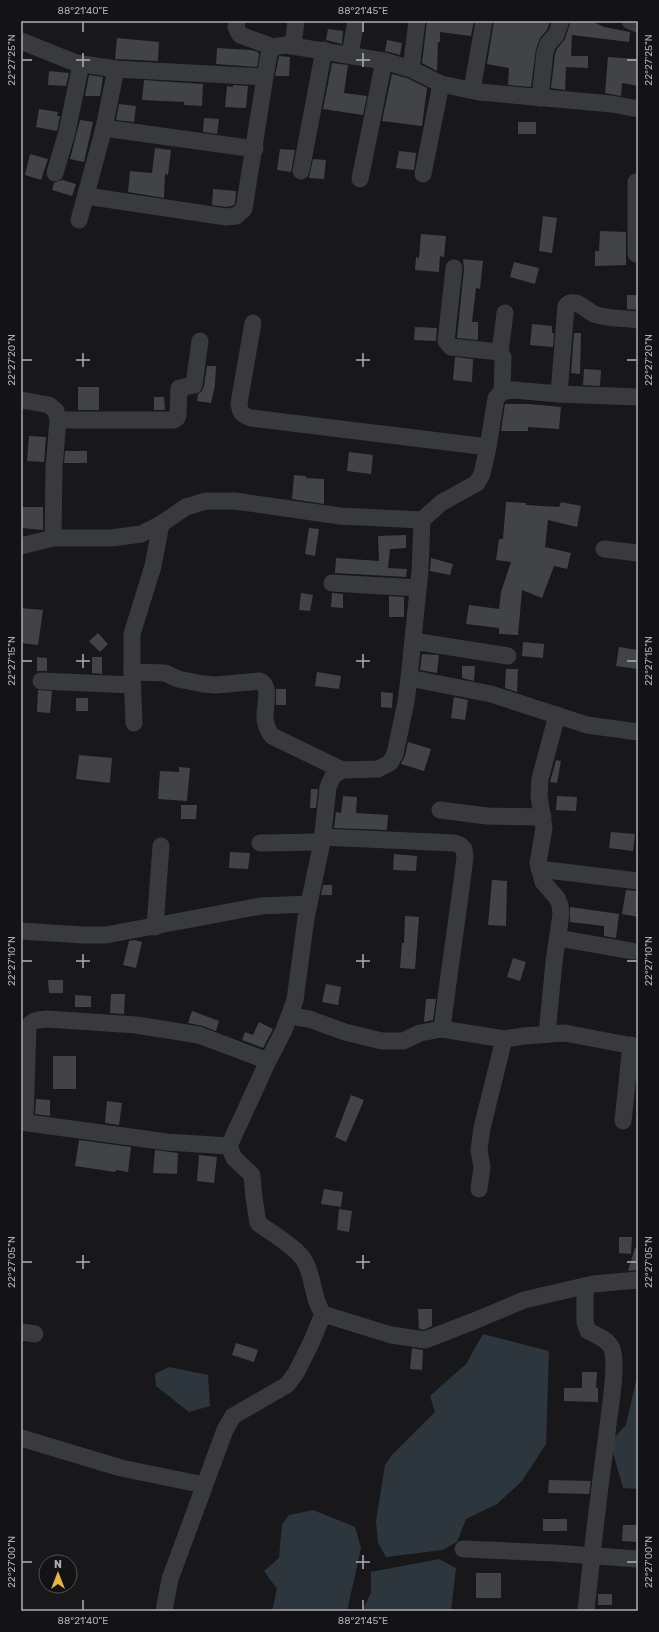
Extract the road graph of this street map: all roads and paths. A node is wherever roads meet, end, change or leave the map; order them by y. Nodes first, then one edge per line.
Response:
1 (237, 21) edge
2 (296, 21) edge
3 (356, 21) edge
4 (417, 21) edge
5 (484, 21) edge
6 (561, 21) edge
7 (630, 21) edge
8 (638, 24) edge
9 (21, 41) edge
10 (293, 46) junction
11 (273, 47) junction
12 (324, 50) junction
13 (350, 54) junction
14 (384, 60) junction
15 (81, 64) junction
16 (411, 68) junction
17 (116, 69) junction
18 (265, 77) junction
19 (440, 84) junction
20 (472, 90) junction
21 (540, 98) junction
22 (638, 109) edge
23 (104, 128) junction
24 (254, 149) junction
25 (301, 171) dead end
26 (55, 173) dead end
27 (423, 174) dead end
28 (360, 179) dead end
29 (637, 193) edge
30 (86, 196) junction
31 (79, 220) dead end
32 (637, 244) edge
33 (454, 268) dead end
34 (505, 313) dead end
35 (638, 320) edge
36 (253, 323) dead end
37 (200, 341) dead end
38 (500, 352) junction
39 (502, 392) junction
40 (559, 394) junction
41 (638, 397) edge
42 (21, 400) edge
43 (58, 420) junction
44 (488, 447) junction
45 (422, 520) junction
46 (161, 524) junction
47 (53, 538) junction
48 (21, 546) edge
49 (604, 549) dead end
50 (638, 553) edge
51 (332, 583) dead end
52 (418, 588) junction
53 (413, 641) junction
54 (508, 656) dead end
55 (409, 678) junction
56 (132, 679) junction
57 (41, 681) dead end
58 (557, 715) junction
59 (134, 723) dead end
60 (638, 732) edge
61 (342, 770) junction
62 (440, 810) dead end
63 (543, 817) junction
64 (322, 839) junction
65 (260, 843) dead end
66 (161, 846) dead end
67 (539, 869) junction
68 (638, 881) edge
69 (309, 904) junction
70 (155, 927) junction
71 (21, 931) edge
72 (558, 938) junction
73 (632, 951) dead end
74 (290, 1016) junction
75 (442, 1029) junction
76 (547, 1034) junction
77 (504, 1040) junction
78 (635, 1046) edge
79 (268, 1061) junction
80 (624, 1121) dead end
81 (23, 1122) edge
82 (229, 1146) junction
83 (479, 1189) dead end
84 (638, 1280) edge
85 (585, 1286) junction
86 (323, 1314) junction
87 (21, 1438) edge
88 (204, 1485) junction
89 (463, 1549) dead end
90 (592, 1556) junction
91 (638, 1559) edge
92 (164, 1611) edge
93 (586, 1611) edge

1 - 11 street
2 - 10 street
3 - 13 street
4 - 16 street
5 - 20 street
6 - 21 street
7 - 8 street
9 - 15 street
10 - 11 street
10 - 12 street
11 - 18 street
12 - 13 street
12 - 25 street
13 - 14 street
14 - 16 street
14 - 28 street
15 - 17 street
15 - 26 street
16 - 19 street
17 - 18 street
17 - 23 street
18 - 24 street
19 - 20 street
19 - 27 street
20 - 21 street
21 - 22 street
23 - 24 street
23 - 30 street
24 - 30 street
29 - 32 street
30 - 31 street
33 - 38 street
34 - 38 street
35 - 40 street
36 - 44 street
37 - 43 street
38 - 39 street
39 - 40 street
39 - 44 street
40 - 41 street
42 - 43 street
43 - 47 street
44 - 45 street
45 - 46 street
45 - 52 street
46 - 47 street
46 - 56 street
47 - 48 street
49 - 50 street
51 - 52 street
52 - 53 street
53 - 54 street
53 - 55 street
55 - 58 street
55 - 61 street
56 - 57 street
56 - 59 street
56 - 61 street
58 - 60 street
58 - 63 street
61 - 64 street
62 - 63 street
63 - 67 street
64 - 65 street
64 - 69 street
64 - 75 street
66 - 70 street
67 - 68 street
67 - 72 street
69 - 70 street
69 - 74 street
70 - 71 street
72 - 73 street
72 - 76 street
74 - 75 street
74 - 79 street
75 - 77 street
76 - 77 street
76 - 78 street
77 - 83 street
78 - 80 street
79 - 81 street
79 - 82 street
81 - 82 street
82 - 86 street
84 - 85 street
85 - 86 street
85 - 90 street
86 - 88 street
87 - 88 street
88 - 92 street
89 - 90 street
90 - 91 street
90 - 93 street

